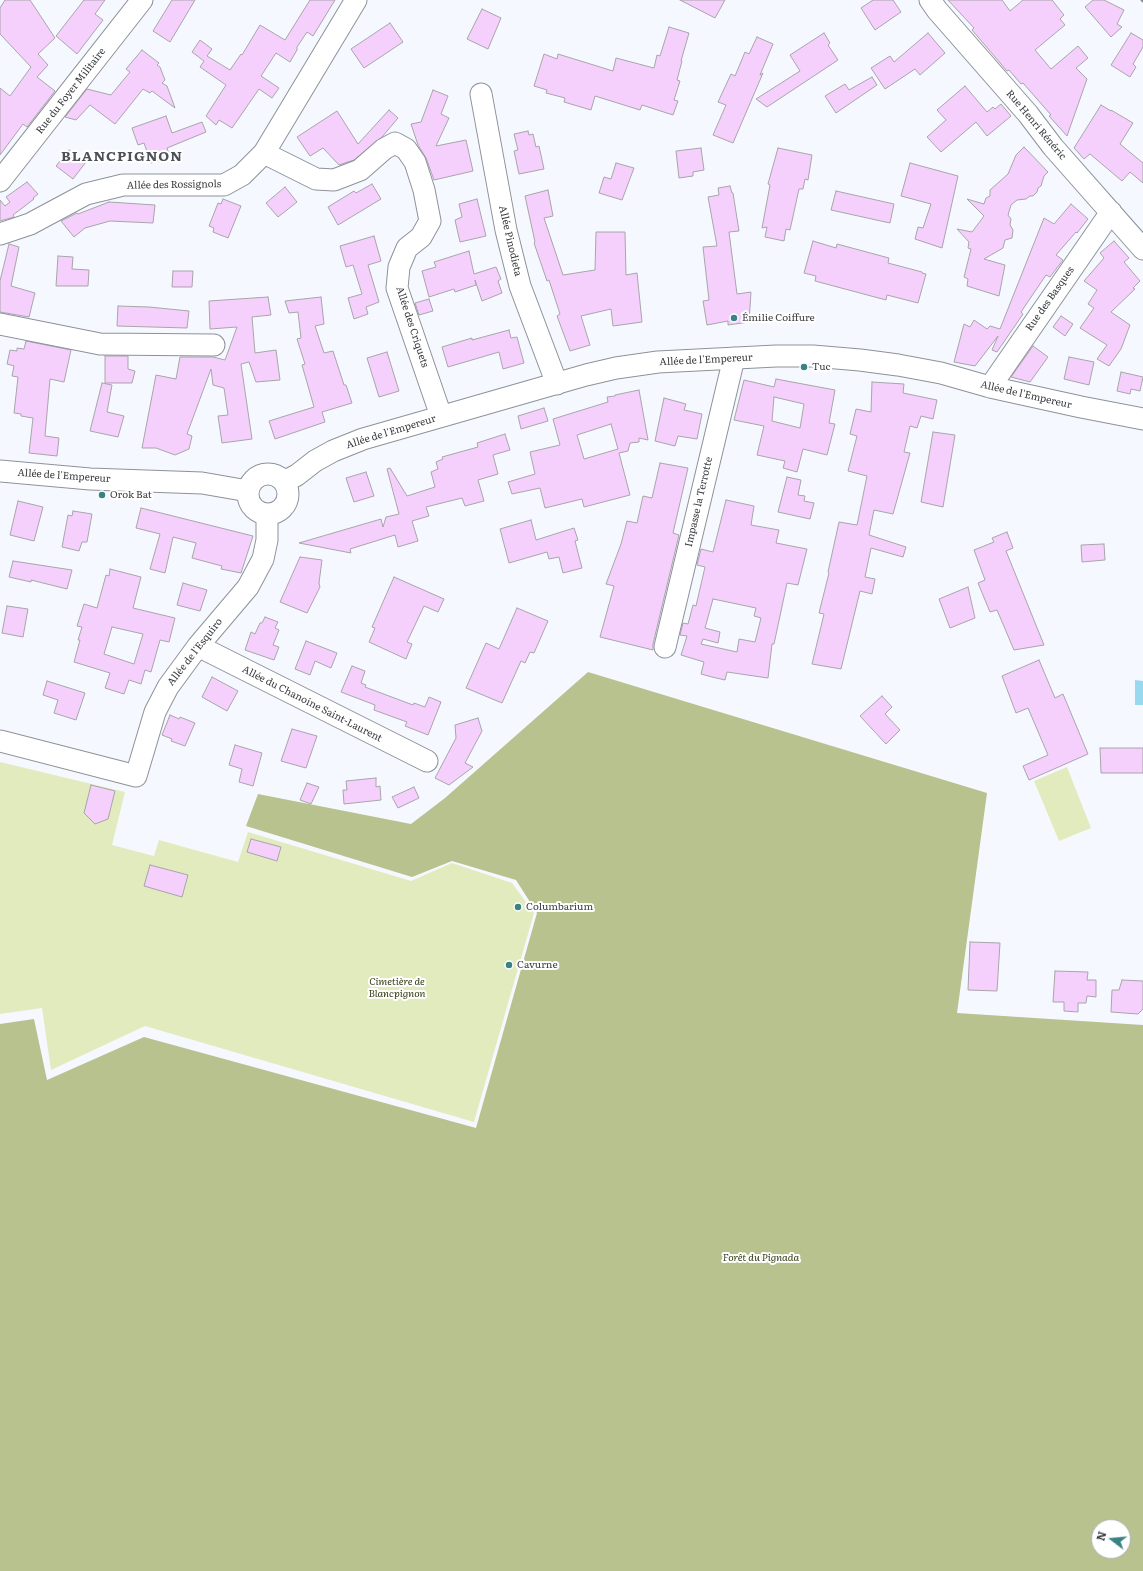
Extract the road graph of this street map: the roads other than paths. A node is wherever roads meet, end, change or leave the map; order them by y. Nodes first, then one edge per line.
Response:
1 (142, 0) edge
2 (356, 0) edge
3 (930, 0) edge
4 (481, 94) dead end
5 (264, 153) junction
6 (0, 181) edge
7 (1111, 212) junction
8 (0, 234) edge
9 (1143, 248) edge
10 (0, 324) edge
11 (214, 345) dead end
12 (734, 358) junction
13 (556, 384) junction
14 (990, 387) junction
15 (442, 416) junction
16 (1143, 419) edge
17 (0, 472) edge
18 (284, 482) junction
19 (248, 491) junction
20 (266, 515) junction
21 (198, 646) junction
22 (665, 647) dead end
23 (0, 741) edge
24 (427, 761) dead end

1 - 6 street, Rue du Foyer Militaire
2 - 5 street, Allée des Rossignols
3 - 7 street, Rue Henri Rénéric
4 - 13 street, Allée Pinodieta
5 - 8 street, Allée des Rossignols
5 - 15 street, Allée des Criquets
7 - 9 street, Rue Henri Rénéric
7 - 14 street, Rue des Basques
10 - 11 street
12 - 13 street, Allée de l'Empereur
12 - 14 street, Allée de l'Empereur
12 - 22 street, Impasse la Terrotte
13 - 15 street, Allée de l'Empereur
14 - 16 street, Allée de l'Empereur
15 - 18 street, Allée de l'Empereur
17 - 19 street, Allée de l'Empereur
18 - 19 street
18 - 20 street
19 - 20 street
20 - 21 street, Allée de l'Esquiro
21 - 23 street, Allée de l'Esquiro
21 - 24 street, Allée du Chanoine Saint-Laurent

